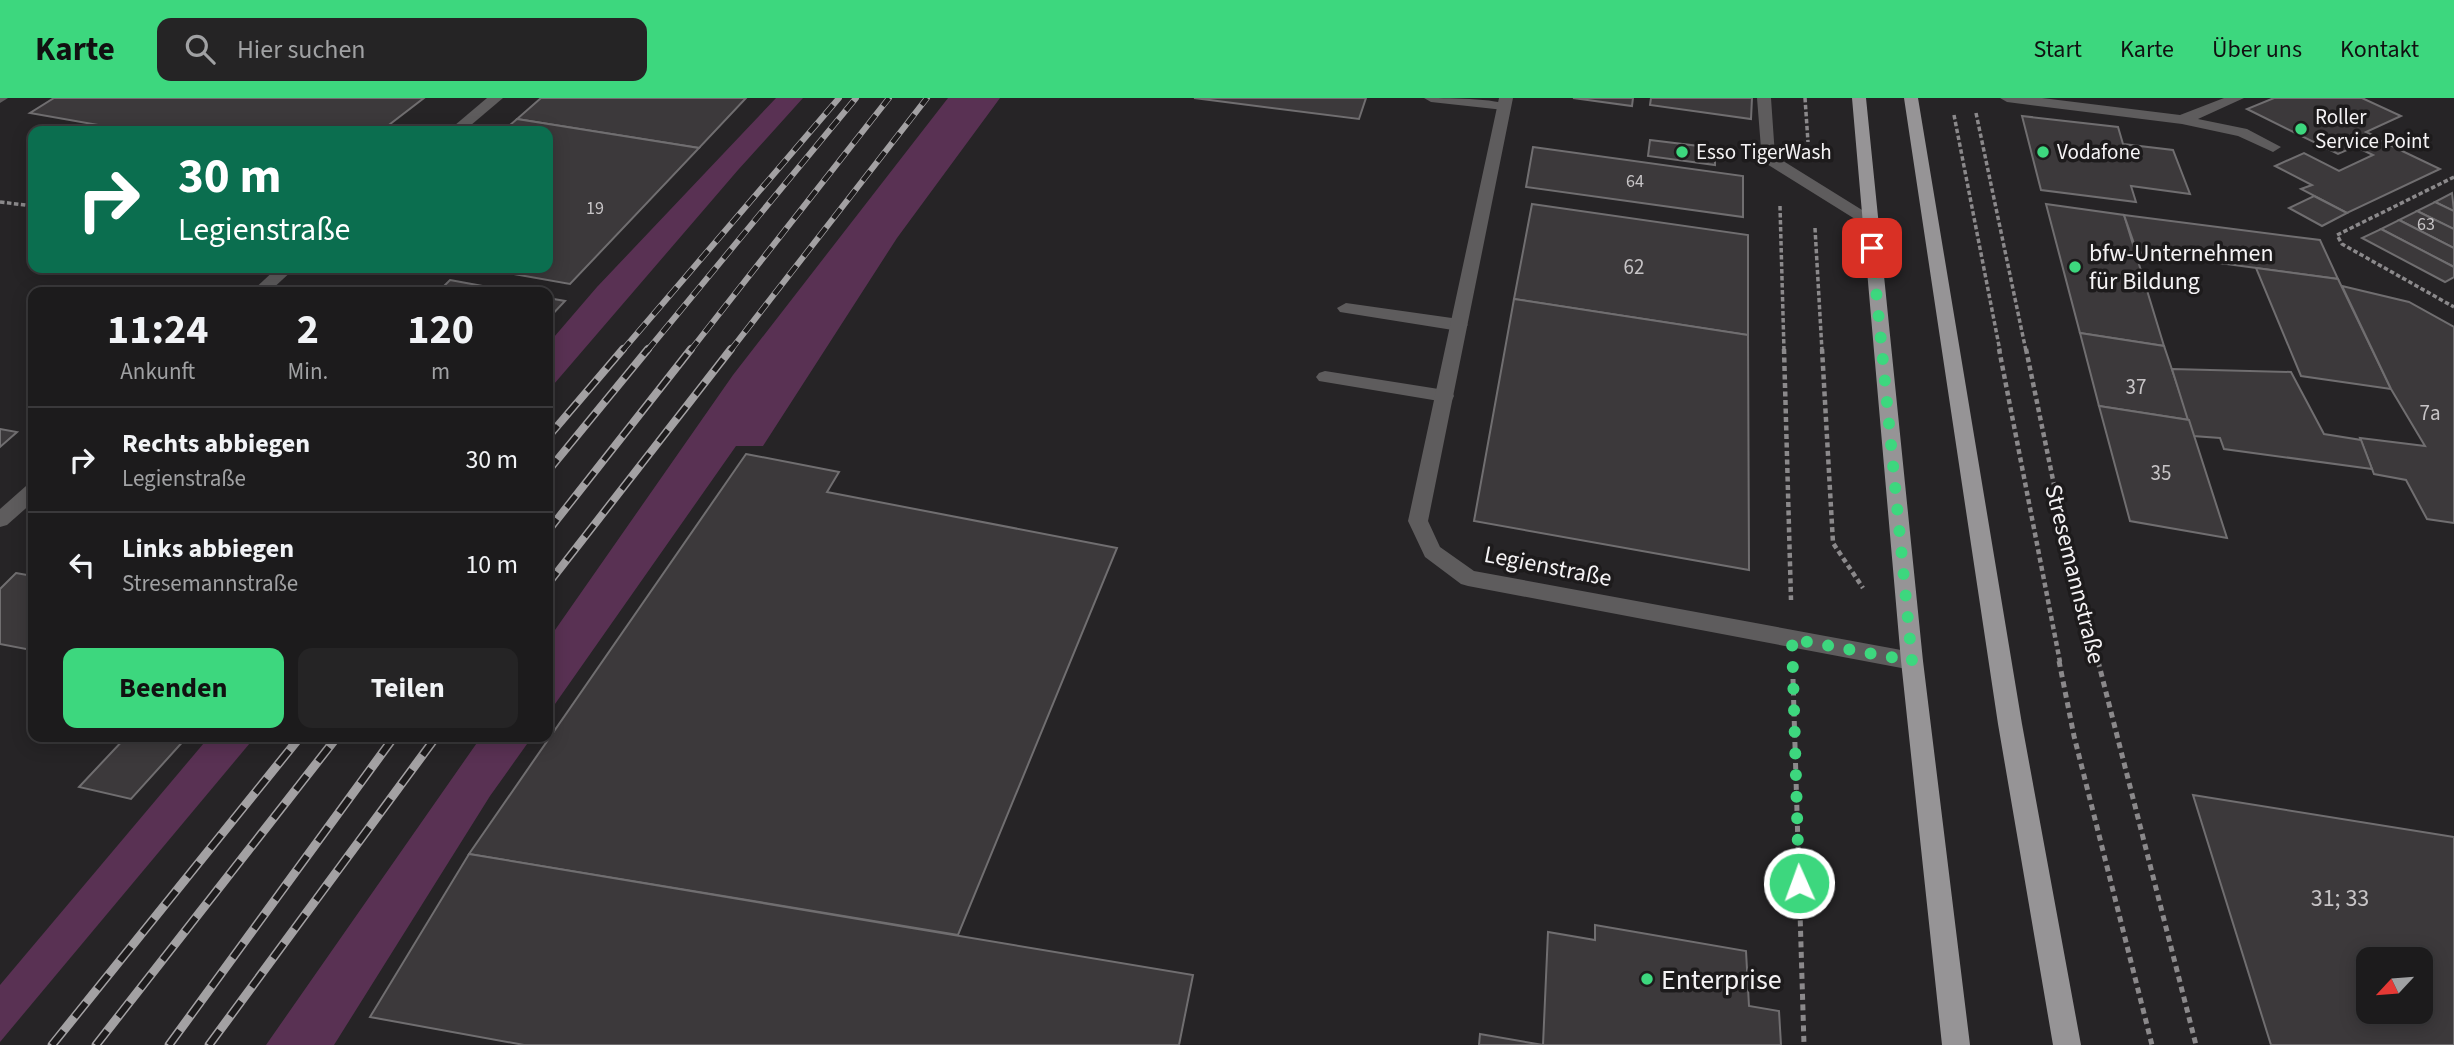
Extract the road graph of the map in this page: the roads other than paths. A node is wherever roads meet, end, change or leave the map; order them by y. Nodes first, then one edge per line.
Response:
1 (496, 98) edge
2 (1431, 98) edge
3 (1763, 98) edge
4 (1859, 98) edge
5 (1911, 98) edge
6 (2007, 98) edge
7 (2237, 98) edge
8 (1505, 102) edge
9 (2181, 120) junction
10 (461, 126) edge
11 (2273, 147) dead end
12 (1869, 221) junction
13 (281, 273) edge
14 (265, 287) edge
15 (1346, 309) dead end
16 (1460, 325) junction
17 (1325, 377) dead end
18 (1445, 397) junction
19 (28, 495) edge
20 (0, 520) edge
21 (1912, 661) junction
22 (1956, 1045) edge
23 (2067, 1045) edge

1 - 10 street
2 - 8 street
3 - 12 street
4 - 12 main road
5 - 23 main road
6 - 9 street
7 - 9 street
8 - 16 street, Legienstraße
9 - 11 street
12 - 21 main road
13 - 14 street
15 - 16 street
16 - 18 street, Legienstraße
17 - 18 street
18 - 21 street, Legienstraße
19 - 20 street
21 - 22 main road

